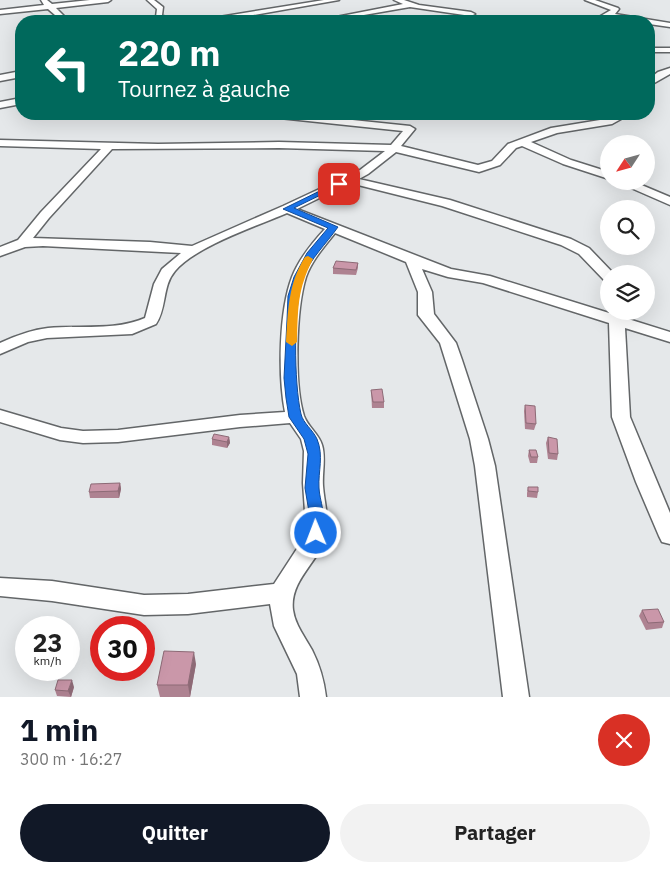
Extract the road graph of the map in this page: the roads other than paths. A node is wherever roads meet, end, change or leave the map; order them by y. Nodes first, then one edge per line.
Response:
1 (42, 0) edge
2 (108, 0) edge
3 (150, 0) edge
4 (336, 0) edge
5 (398, 0) edge
6 (588, 0) edge
7 (49, 5) junction
8 (409, 5) junction
9 (0, 12) edge
10 (471, 14) dead end
11 (60, 15) edge
12 (158, 15) edge
13 (251, 15) edge
14 (352, 15) edge
15 (609, 15) edge
16 (655, 23) edge
17 (670, 25) edge
18 (655, 50) edge
19 (670, 50) edge
20 (670, 71) edge
21 (15, 75) edge
22 (0, 78) edge
23 (655, 78) edge
24 (15, 102) edge
25 (0, 105) edge
26 (326, 120) edge
27 (612, 120) edge
28 (522, 142) junction
29 (1, 144) edge
30 (109, 146) junction
31 (394, 148) junction
32 (600, 173) edge
33 (350, 180) junction
34 (643, 190) edge
35 (670, 201) edge
36 (287, 209) junction
37 (333, 227) junction
38 (23, 244) junction
39 (194, 250) junction
40 (0, 252) edge
41 (412, 260) junction
42 (600, 268) edge
43 (600, 312) edge
44 (617, 320) edge
45 (625, 320) edge
46 (670, 337) edge
47 (0, 349) edge
48 (0, 416) edge
49 (295, 417) junction
50 (670, 536) edge
51 (0, 587) edge
52 (281, 593) junction
53 (313, 697) edge
54 (516, 697) edge

1 - 7 street
2 - 7 street
3 - 12 street
4 - 13 street
5 - 8 street
6 - 15 street
7 - 9 street
7 - 11 street
8 - 10 street
8 - 14 street
16 - 17 street
18 - 19 street
20 - 23 street
21 - 22 street
24 - 25 street
26 - 31 street
27 - 28 street
28 - 31 street
28 - 32 street
29 - 30 street
30 - 31 street
30 - 38 street
31 - 33 street
33 - 36 street
33 - 42 street
34 - 35 street
36 - 37 street
36 - 39 street
37 - 41 street
37 - 49 street
38 - 39 street
38 - 40 street
39 - 47 street
41 - 43 street
41 - 54 street
44 - 50 street
45 - 46 street
48 - 49 street
49 - 52 street
51 - 52 street
52 - 53 street

